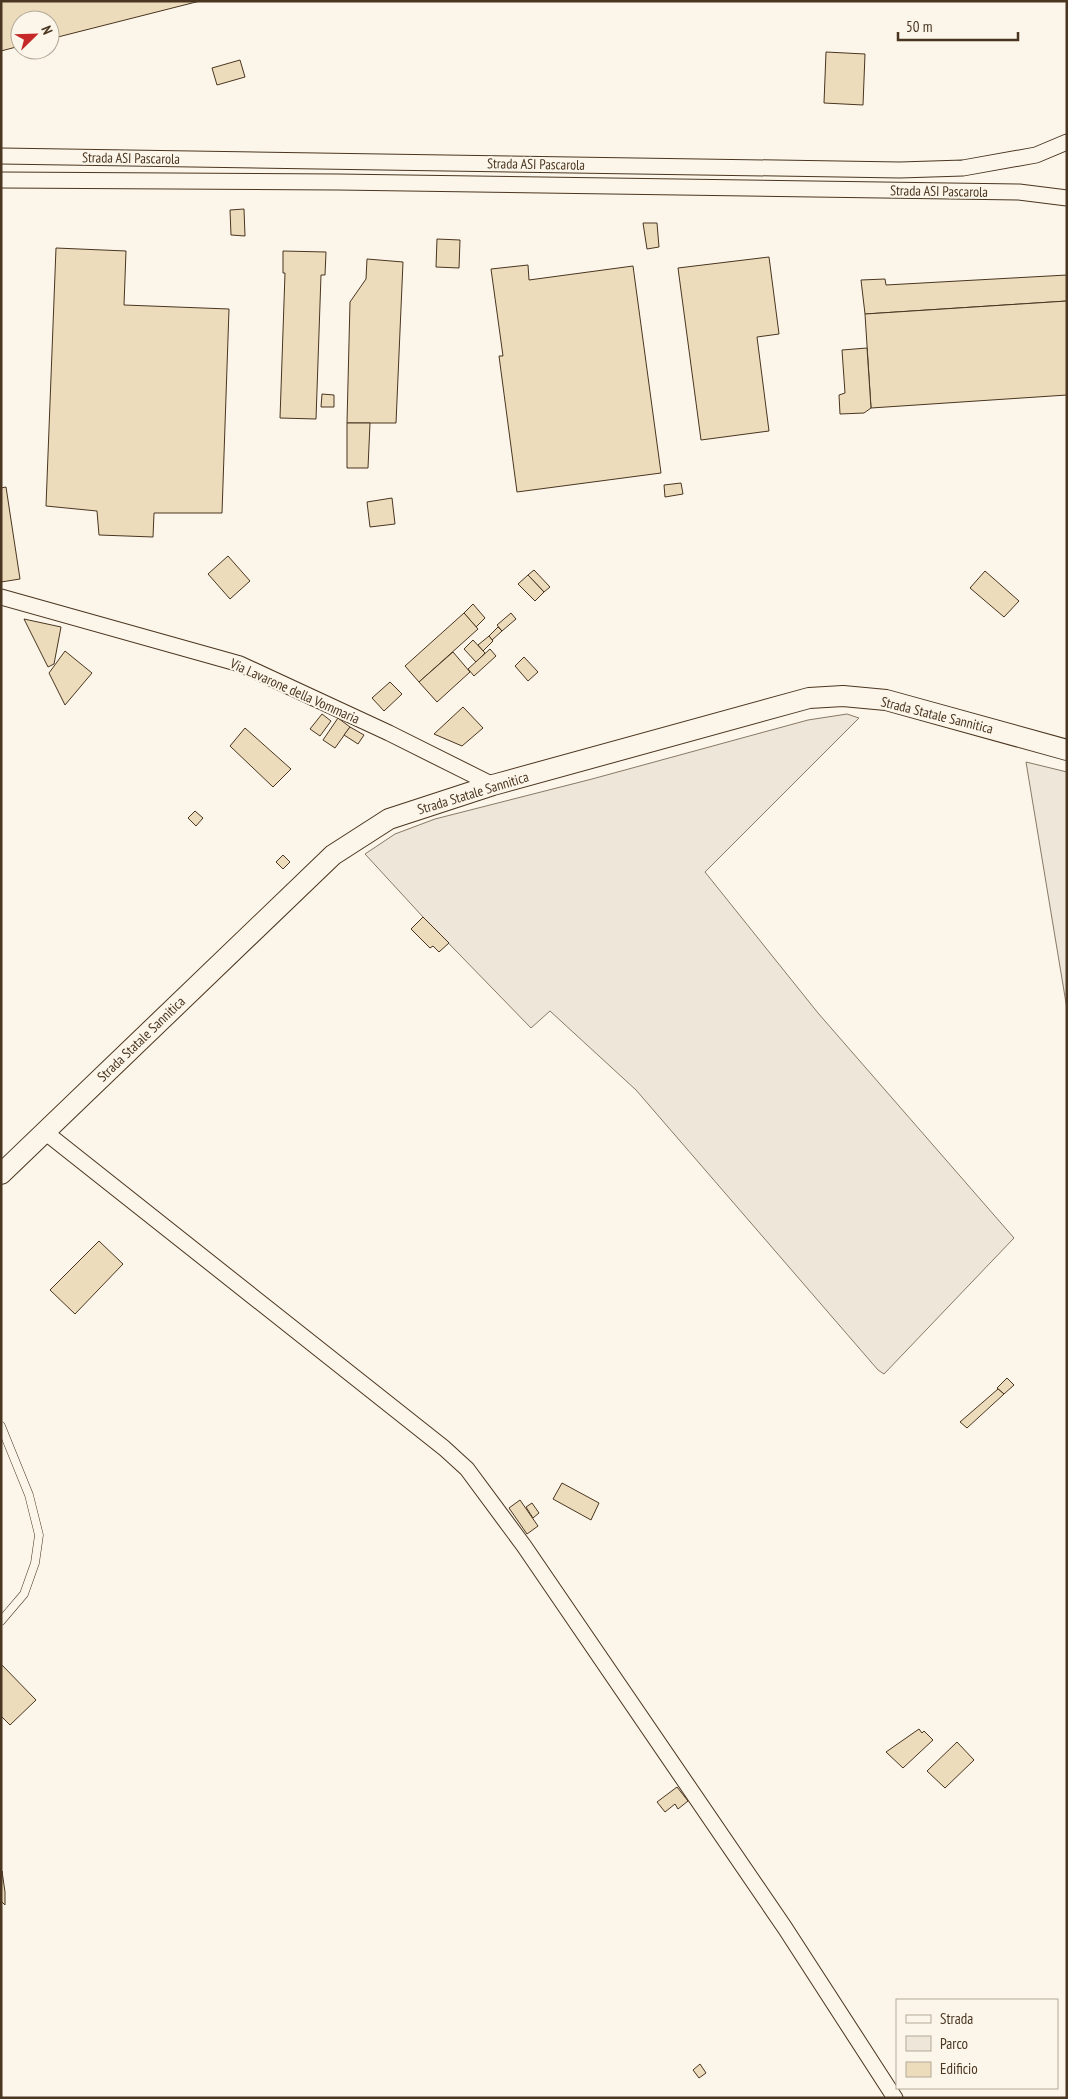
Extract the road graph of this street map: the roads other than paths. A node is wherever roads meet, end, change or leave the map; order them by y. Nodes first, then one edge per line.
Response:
1 (1067, 142) edge
2 (1, 156) edge
3 (1, 180) edge
4 (1067, 198) edge
5 (1, 597) edge
6 (1067, 750) edge
7 (493, 785) junction
8 (45, 1132) junction
9 (1, 1174) edge
10 (1, 1426) edge
11 (1, 1621) edge
12 (895, 2098) edge

1 - 2 street, Strada ASI Pascarola
3 - 4 street, Strada ASI Pascarola
5 - 7 street, Via Lavarone della Vommaria
6 - 7 main road, Strada Statale Sannitica
7 - 8 main road, Strada Statale Sannitica
8 - 9 main road, Strada Statale Sannitica
8 - 12 street
10 - 11 lane

